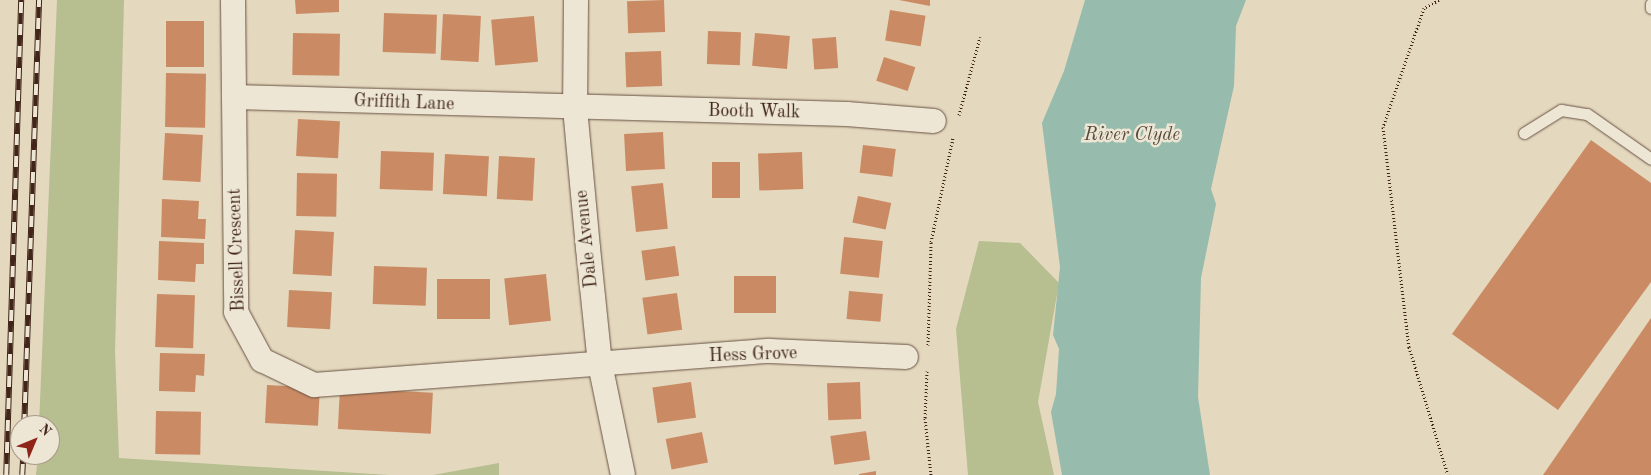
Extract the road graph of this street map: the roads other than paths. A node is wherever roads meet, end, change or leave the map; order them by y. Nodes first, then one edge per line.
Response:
1 (233, 0) edge
2 (576, 0) edge
3 (1651, 4) edge
4 (1651, 8) edge
5 (234, 98) junction
6 (575, 108) junction
7 (945, 122) road end
8 (1524, 133) dead end
9 (1651, 158) edge
10 (920, 357) road end
11 (600, 364) junction
12 (623, 475) edge

1 - 5 street, Bissell Crescent
2 - 6 street, Dale Avenue
3 - 4 lane
5 - 6 street, Griffith Lane
5 - 11 street, Bissell Crescent
6 - 7 street, Booth Walk
6 - 11 street, Dale Avenue
8 - 9 lane
10 - 11 street, Hess Grove
11 - 12 street, Dale Avenue

